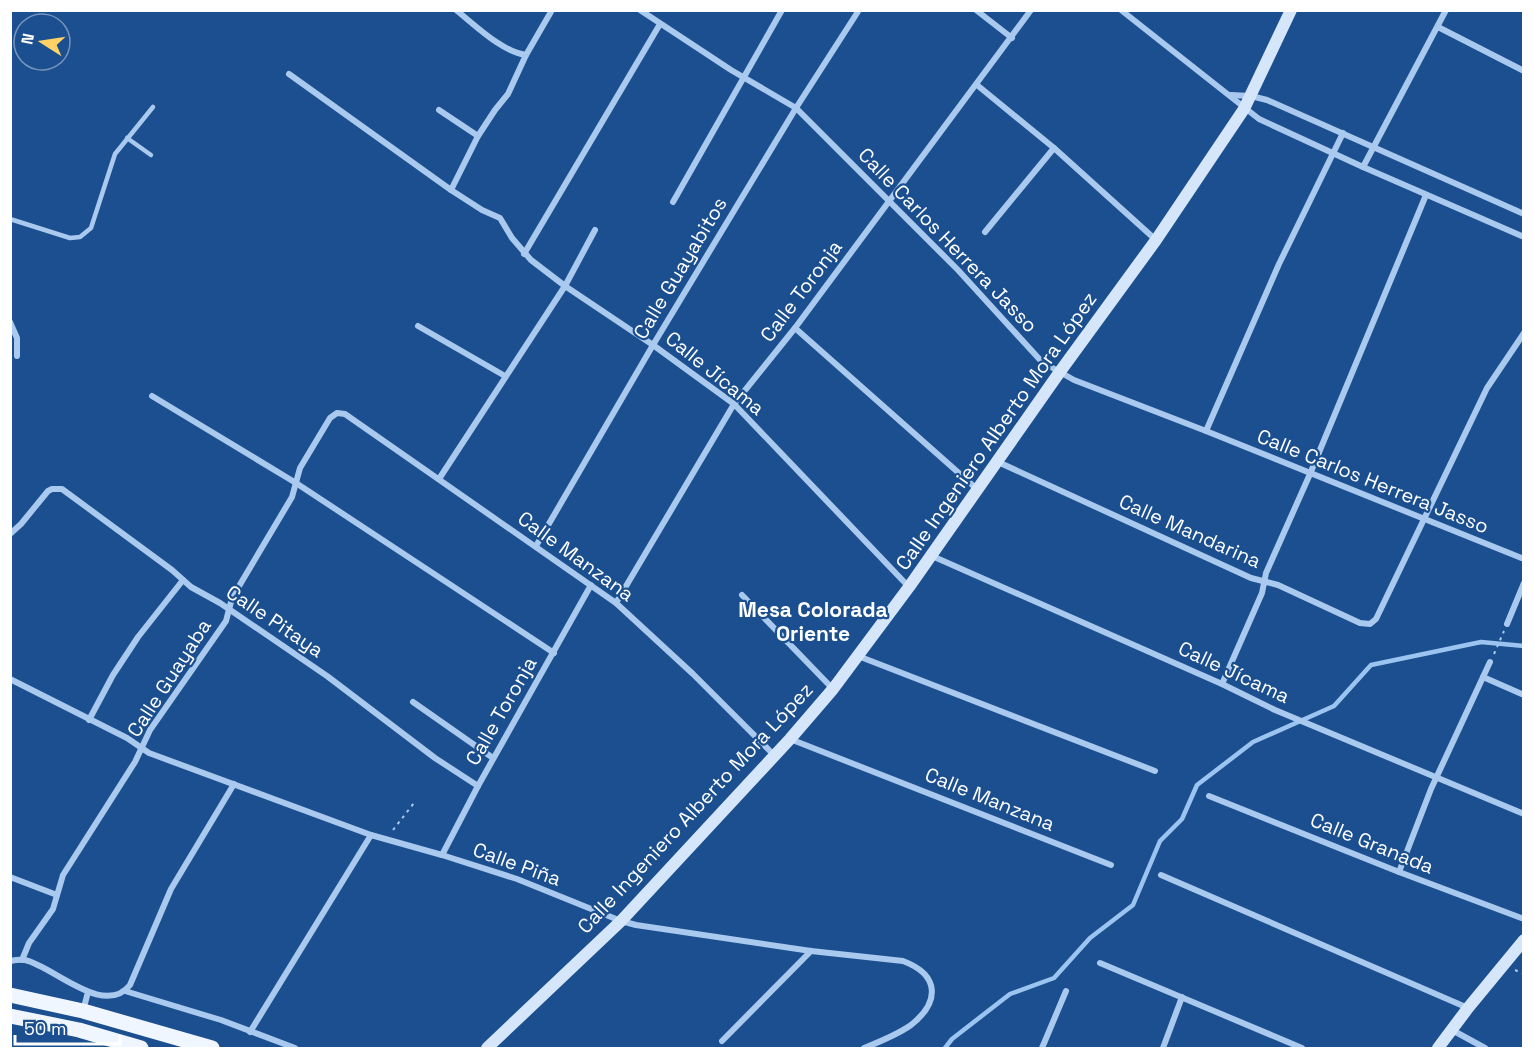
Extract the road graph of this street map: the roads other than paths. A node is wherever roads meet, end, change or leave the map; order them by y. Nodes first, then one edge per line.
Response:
1 (456, 10) edge
2 (552, 10) edge
3 (640, 10) edge
4 (782, 10) edge
5 (859, 10) edge
6 (976, 10) edge
7 (1031, 10) edge
8 (1121, 10) edge
9 (1292, 10) edge
10 (1446, 10) edge
11 (660, 24) junction
12 (1438, 27) junction
13 (1012, 38) junction
14 (526, 55) junction
15 (1524, 71) edge
16 (289, 74) dead end
17 (745, 78) junction
18 (977, 85) junction
19 (1230, 95) junction
20 (1251, 96) junction
21 (153, 107) dead end
22 (796, 108) junction
23 (1244, 109) junction
24 (439, 110) dead end
25 (1343, 133) junction
26 (478, 136) junction
27 (127, 138) junction
28 (1374, 147) junction
29 (1054, 148) junction
30 (1333, 153) junction
31 (151, 155) dead end
32 (1363, 167) junction
33 (451, 190) junction
34 (1426, 195) junction
35 (889, 201) junction
36 (673, 202) dead end
37 (1524, 214) edge
38 (10, 219) edge
39 (595, 230) dead end
40 (985, 232) dead end
41 (1524, 237) edge
42 (1156, 240) junction
43 (525, 254) junction
44 (565, 286) junction
45 (10, 322) edge
46 (418, 326) dead end
47 (795, 328) junction
48 (1524, 333) edge
49 (652, 345) junction
50 (17, 356) dead end
51 (1059, 373) junction
52 (505, 376) junction
53 (152, 396) dead end
54 (734, 404) junction
55 (337, 413) joint
56 (1206, 431) junction
57 (998, 462) junction
58 (1310, 474) junction
59 (439, 479) junction
60 (296, 483) junction
61 (978, 490) junction
62 (1424, 519) junction
63 (10, 534) edge
64 (536, 546) junction
65 (932, 556) junction
66 (1524, 559) edge
67 (183, 580) junction
68 (1264, 582) junction
69 (1524, 583) edge
70 (591, 585) junction
71 (909, 587) junction
72 (742, 595) dead end
73 (616, 603) junction
74 (229, 609) junction
75 (1507, 624) dead end
76 (554, 653) junction
77 (858, 656) junction
78 (1490, 662) dead end
79 (1483, 677) junction
80 (10, 679) edge
81 (1222, 684) junction
82 (833, 689) junction
83 (1524, 695) edge
84 (413, 702) dead end
85 (89, 720) junction
86 (789, 739) junction
87 (141, 749) junction
88 (774, 755) junction
89 (493, 758) junction
90 (1155, 771) dead end
91 (1437, 777) junction
92 (234, 784) junction
93 (478, 786) junction
94 (1209, 796) dead end
95 (1524, 814) edge
96 (371, 835) junction
97 (442, 855) junction
98 (1111, 865) dead end
99 (1399, 872) junction
100 (1161, 874) dead end
101 (10, 877) edge
102 (57, 895) junction
103 (1524, 919) edge
104 (621, 921) junction
105 (1524, 940) edge
106 (811, 951) junction
107 (22, 960) junction
108 (10, 961) edge
109 (1100, 963) dead end
110 (1066, 990) dead end
111 (125, 991) junction
112 (88, 992) junction
113 (10, 995) edge
114 (1182, 997) junction
115 (1468, 1008) junction
116 (83, 1011) junction
117 (10, 1016) edge
118 (1452, 1030) junction
119 (250, 1032) junction
120 (722, 1041) dead end
121 (1283, 1045) edge
122 (141, 1048) edge
123 (212, 1048) edge
124 (295, 1048) edge
125 (487, 1048) edge
126 (864, 1048) edge
127 (1042, 1048) edge
128 (1163, 1048) edge
129 (1302, 1048) edge
130 (1438, 1048) edge
131 (1485, 1048) edge

1 - 14 street
2 - 14 street
3 - 11 street, Calle Carlos Herrera Jasso
4 - 17 street
5 - 22 street, Calle Guayabitos
6 - 13 street
7 - 13 street, Calle Toronja
8 - 19 street
9 - 20 street, Calle Ingeniero Alberto Mora López
10 - 12 street
11 - 17 street, Calle Carlos Herrera Jasso
11 - 43 street
12 - 15 street
12 - 28 street
13 - 18 street, Calle Toronja
14 - 26 street
16 - 33 street, Calle Jícama
17 - 22 street, Calle Carlos Herrera Jasso
17 - 36 street
18 - 29 street
18 - 35 street, Calle Toronja
19 - 20 street
19 - 23 street
20 - 23 street, Calle Ingeniero Alberto Mora López
20 - 25 street
21 - 27 lane
22 - 35 street, Calle Carlos Herrera Jasso
22 - 49 street, Calle Guayabitos
23 - 30 street
23 - 42 street, Calle Ingeniero Alberto Mora López
24 - 26 street
25 - 28 street
25 - 30 street
26 - 33 street
27 - 31 lane
27 - 38 lane
28 - 32 street
28 - 37 street
29 - 40 street
29 - 42 street
30 - 32 street
30 - 56 street
32 - 34 street
33 - 43 street, Calle Jícama
34 - 41 street
34 - 58 street
35 - 47 street, Calle Toronja
35 - 51 street, Calle Carlos Herrera Jasso
39 - 44 street
42 - 51 street, Calle Ingeniero Alberto Mora López
43 - 44 street, Calle Jícama
44 - 49 street, Calle Jícama
44 - 52 street
45 - 50 street
46 - 52 street
47 - 54 street, Calle Toronja
47 - 61 street
48 - 62 street
49 - 54 street, Calle Jícama
49 - 64 street, Calle Guayabitos
51 - 56 street, Calle Carlos Herrera Jasso
51 - 57 street, Calle Ingeniero Alberto Mora López
52 - 59 street
53 - 60 street
54 - 71 street, Calle Jícama
54 - 73 street, Calle Toronja
55 - 59 street, Calle Manzana
55 - 60 street, Calle Guayaba
56 - 58 street, Calle Carlos Herrera Jasso
57 - 61 street, Calle Ingeniero Alberto Mora López
57 - 68 street, Calle Mandarina
58 - 62 street, Calle Carlos Herrera Jasso
58 - 68 street
59 - 64 street, Calle Manzana
60 - 74 street, Calle Guayaba
60 - 76 street
61 - 65 street, Calle Ingeniero Alberto Mora López
62 - 66 street, Calle Carlos Herrera Jasso
62 - 68 street, Calle Mandarina
63 - 67 street, Calle Pitaya
64 - 70 street, Calle Manzana
65 - 71 street, Calle Ingeniero Alberto Mora López
65 - 81 street, Calle Jícama
67 - 74 street, Calle Pitaya
67 - 85 street
68 - 81 street
69 - 75 street
70 - 73 street, Calle Manzana
70 - 76 street, Calle Toronja
71 - 77 street, Calle Ingeniero Alberto Mora López
72 - 82 street
73 - 88 street, Calle Manzana
74 - 87 street, Calle Guayaba
74 - 93 street, Calle Pitaya
76 - 89 street, Calle Toronja
77 - 82 street, Calle Ingeniero Alberto Mora López
77 - 90 street
78 - 79 street
79 - 83 street
79 - 91 street
80 - 85 street, Calle Piña
81 - 91 street, Calle Jícama
82 - 86 street, Calle Ingeniero Alberto Mora López
84 - 89 street
85 - 87 street, Calle Piña
86 - 88 street, Calle Ingeniero Alberto Mora López
86 - 98 street, Calle Manzana
87 - 92 street, Calle Piña
87 - 102 street, Calle Guayaba
88 - 104 street, Calle Ingeniero Alberto Mora López
89 - 93 street, Calle Toronja
91 - 95 street, Calle Jícama
91 - 99 street
92 - 96 street, Calle Piña
92 - 111 street
93 - 97 street, Calle Toronja
94 - 99 street, Calle Granada
96 - 97 street, Calle Piña
96 - 119 street
97 - 104 street, Calle Piña
99 - 103 street, Calle Granada
100 - 115 street
101 - 102 street
102 - 107 street, Calle Guayaba
104 - 106 street, Calle Piña
104 - 125 street, Calle Ingeniero Alberto Mora López
105 - 115 street
106 - 120 street
106 - 126 street, Calle Piña
107 - 108 street
107 - 112 street
109 - 114 street
110 - 127 street
111 - 112 street
111 - 119 street
112 - 116 street
113 - 116 main road
114 - 121 street
114 - 128 street
115 - 118 street
116 - 123 main road
117 - 122 main road
118 - 130 street
118 - 131 street
119 - 124 street
121 - 129 street

